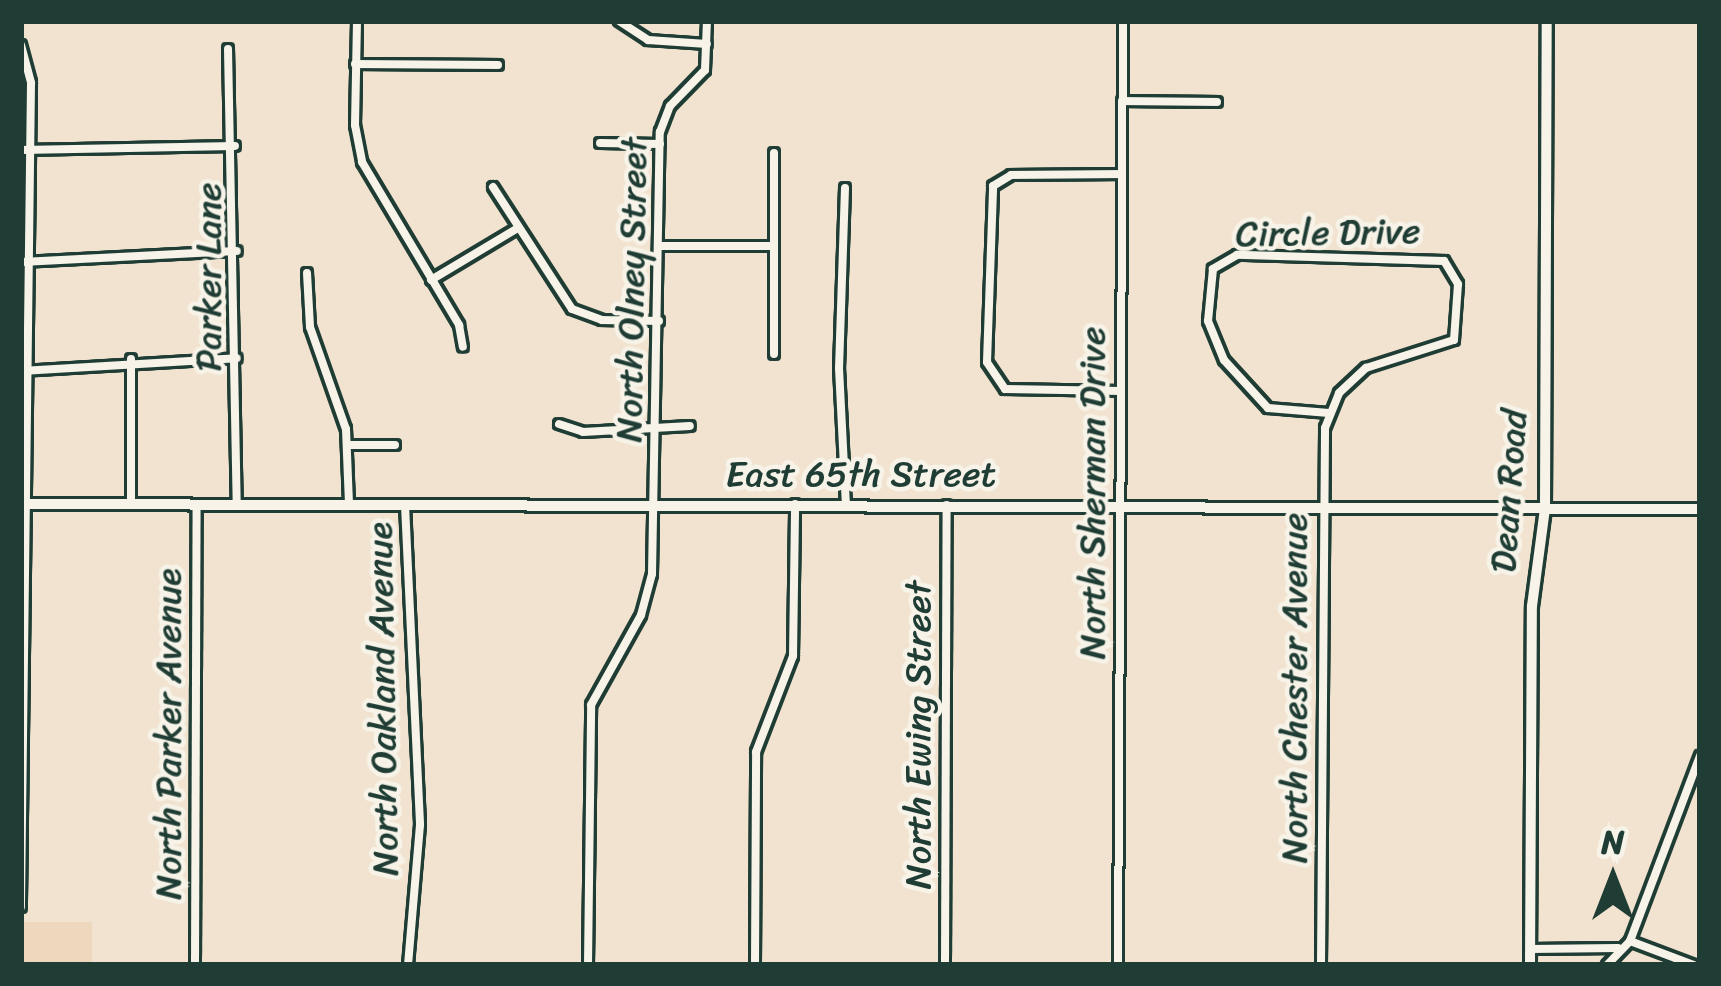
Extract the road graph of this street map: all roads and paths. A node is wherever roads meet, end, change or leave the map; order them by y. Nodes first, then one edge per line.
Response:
1 (357, 21) edge
2 (619, 21) edge
3 (707, 21) edge
4 (1123, 21) edge
5 (1547, 21) edge
6 (707, 44) junction
7 (21, 45) edge
8 (228, 49) dead end
9 (355, 64) junction
10 (498, 65) dead end
11 (1122, 101) junction
12 (1217, 102) dead end
13 (600, 143) dead end
14 (660, 144) junction
15 (235, 146) junction
16 (26, 150) edge
17 (774, 153) dead end
18 (1122, 174) junction
19 (493, 187) dead end
20 (845, 188) dead end
21 (518, 228) junction
22 (659, 246) junction
23 (774, 246) junction
24 (237, 251) junction
25 (25, 261) edge
26 (307, 273) dead end
27 (431, 280) junction
28 (659, 321) junction
29 (463, 347) dead end
30 (775, 354) dead end
31 (237, 358) junction
32 (131, 359) junction
33 (24, 370) edge
34 (1121, 391) junction
35 (1329, 413) junction
36 (560, 424) dead end
37 (690, 426) dead end
38 (656, 432) junction
39 (348, 445) junction
40 (395, 445) dead end
41 (23, 504) edge
42 (131, 504) junction
43 (197, 504) junction
44 (237, 504) junction
45 (349, 504) junction
46 (405, 504) junction
47 (795, 504) junction
48 (653, 505) junction
49 (846, 505) junction
50 (947, 505) junction
51 (1323, 507) junction
52 (1120, 508) junction
53 (1545, 508) junction
54 (1700, 509) edge
55 (1700, 756) edge
56 (21, 908) edge
57 (1630, 940) junction
58 (1620, 948) junction
59 (1530, 949) junction
60 (195, 965) edge
61 (408, 965) edge
62 (588, 965) edge
63 (755, 965) edge
64 (945, 965) edge
65 (1118, 965) edge
66 (1321, 965) edge
67 (1530, 965) edge
68 (1607, 965) edge
69 (1694, 965) edge

1 - 9 street
2 - 6 street
3 - 6 street, North Olney Street
4 - 11 street, North Sherman Drive
5 - 53 street, Dean Road
6 - 14 street, North Olney Street
7 - 16 street
8 - 15 street, Parker Lane
9 - 10 street
9 - 27 street
11 - 12 street
11 - 18 street, North Sherman Drive
13 - 14 street
14 - 22 street, North Olney Street
15 - 16 street
15 - 24 street, Parker Lane
16 - 25 street
17 - 23 street
18 - 34 street, North Sherman Drive
18 - 34 street
19 - 21 street
20 - 49 street
21 - 27 street
21 - 28 street
22 - 23 street
22 - 28 street, North Olney Street
23 - 30 street
24 - 25 street
24 - 31 street, Parker Lane
25 - 33 street
26 - 39 street
27 - 29 street
28 - 38 street, North Olney Street
31 - 32 street
31 - 44 street, Parker Lane
32 - 33 street
32 - 42 street
33 - 41 street
34 - 52 street, North Sherman Drive
35 - 35 street, Circle Drive
35 - 51 street, North Chester Avenue
36 - 38 street
37 - 38 street
38 - 48 street, North Olney Street
39 - 40 street
39 - 45 street
41 - 42 street, East 65th Street
41 - 56 street
42 - 43 street, East 65th Street
43 - 44 street, East 65th Street
43 - 60 street, North Parker Avenue
44 - 45 street, East 65th Street
45 - 46 street, East 65th Street
46 - 48 street, East 65th Street
46 - 61 street, North Oakland Avenue
47 - 48 street, East 65th Street
47 - 49 street, East 65th Street
47 - 63 street
48 - 62 street, North Olney Street
49 - 50 street, East 65th Street
50 - 52 street, East 65th Street
50 - 64 street, North Ewing Street
51 - 52 street, East 65th Street
51 - 53 street, East 65th Street
51 - 66 street, North Chester Avenue
52 - 65 street, North Sherman Drive
53 - 54 street, East 65th Street
53 - 59 street, Dean Road
55 - 57 street
57 - 58 street
57 - 69 street
58 - 59 street
58 - 68 street
59 - 67 street, Dean Road

